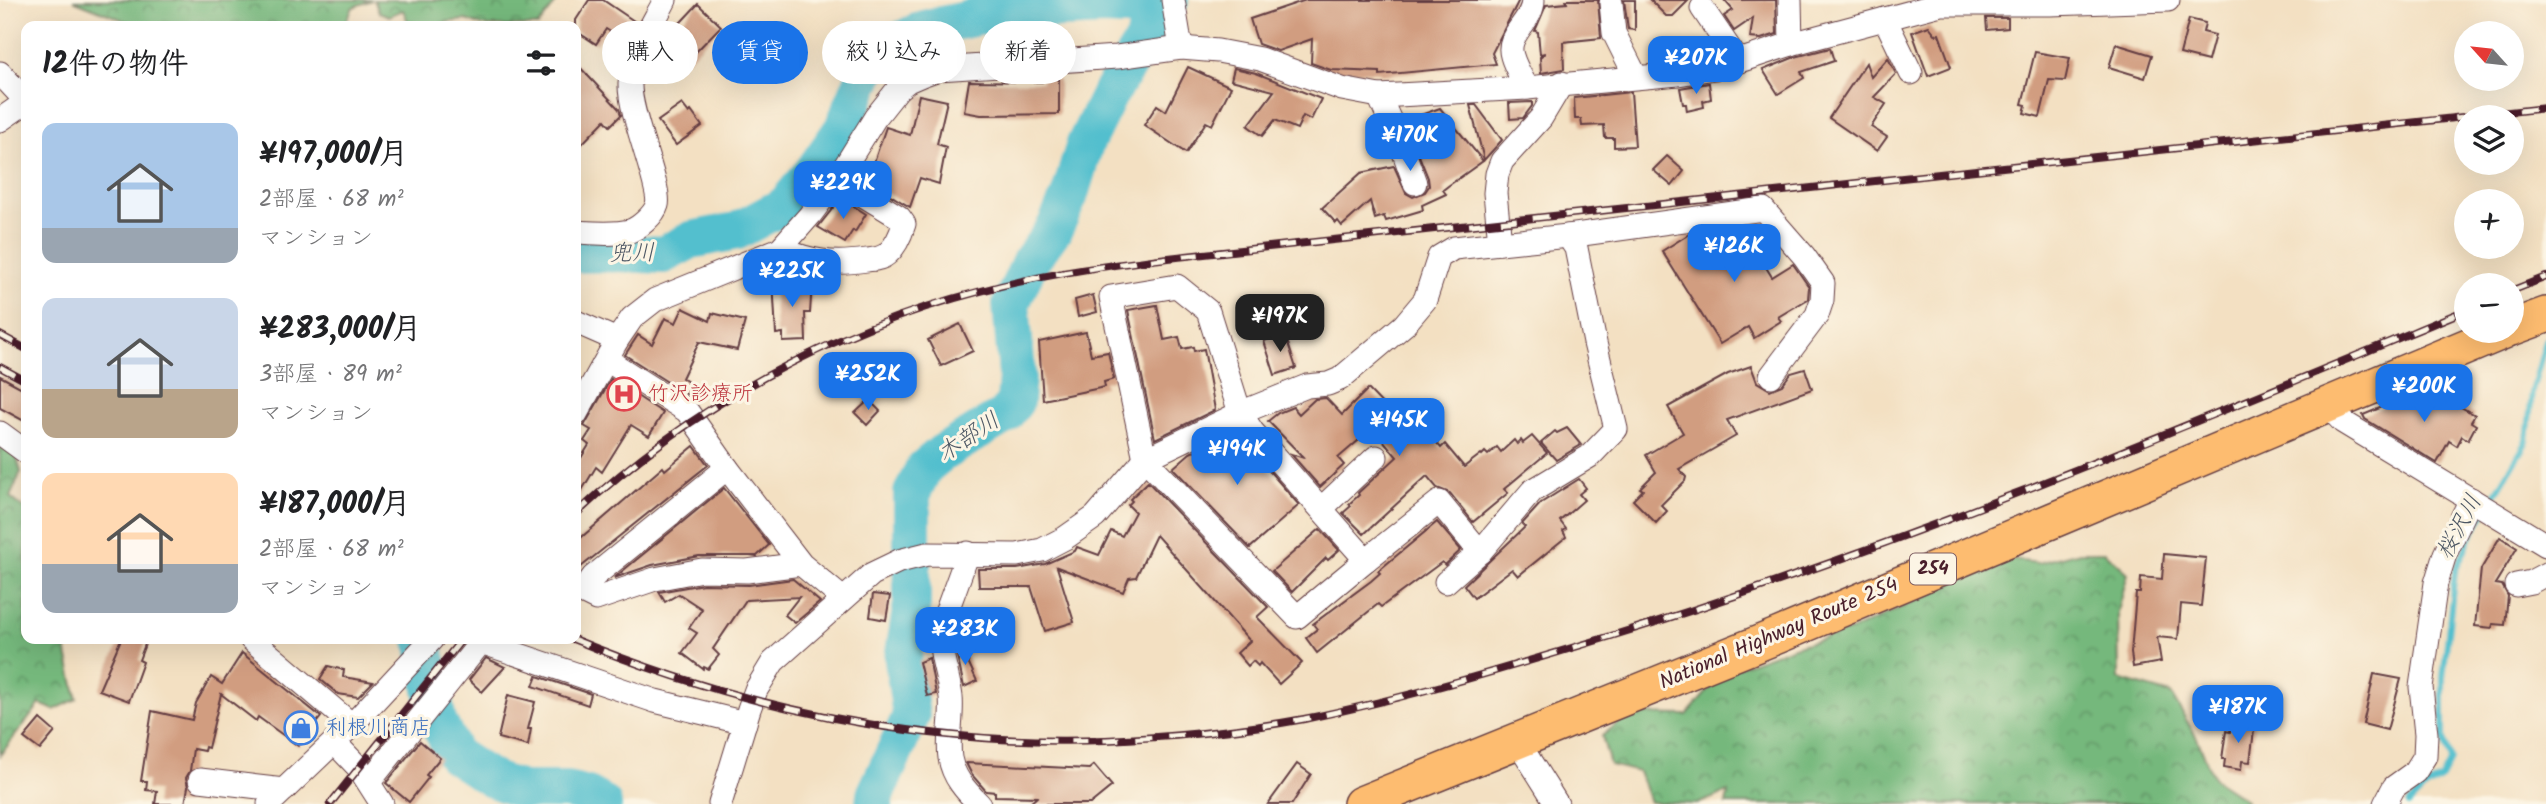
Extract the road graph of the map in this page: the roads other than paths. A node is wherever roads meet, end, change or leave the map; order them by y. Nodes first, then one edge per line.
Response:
1 (665, 0) edge
2 (1173, 0) edge
3 (1533, 0) edge
4 (1790, 0) edge
5 (2168, 0) edge
6 (1611, 2) dead end
7 (1702, 8) dead end
8 (1885, 19) junction
9 (1180, 43) junction
10 (1791, 44) junction
11 (1738, 61) junction
12 (0, 73) edge
13 (1911, 73) dead end
14 (1636, 77) junction
15 (1562, 83) junction
16 (1527, 88) junction
17 (21, 96) edge
18 (1379, 96) junction
19 (21, 105) edge
20 (0, 120) edge
21 (836, 179) junction
22 (1415, 183) dead end
23 (581, 232) edge
24 (1568, 236) junction
25 (1500, 243) junction
26 (780, 249) junction
27 (581, 325) edge
28 (2475, 343) edge
29 (612, 350) junction
30 (1770, 376) dead end
31 (2326, 404) junction
32 (581, 405) edge
33 (1240, 413) junction
34 (0, 433) edge
35 (21, 448) edge
36 (1376, 457) dead end
37 (1145, 459) junction
38 (727, 468) junction
39 (2481, 505) junction
40 (1322, 508) junction
41 (2546, 545) edge
42 (1480, 552) junction
43 (968, 553) junction
44 (1366, 559) junction
45 (802, 564) junction
46 (2546, 574) edge
47 (1446, 582) dead end
48 (2516, 585) dead end
49 (843, 599) junction
50 (257, 644) edge
51 (427, 644) edge
52 (479, 644) edge
53 (487, 644) edge
54 (745, 723) junction
55 (352, 725) junction
56 (334, 742) junction
57 (1518, 742) junction
58 (200, 780) dead end
59 (373, 795) edge
60 (276, 797) edge
61 (720, 804) edge
62 (979, 804) edge
63 (1361, 804) edge
64 (1557, 804) edge
65 (2385, 804) edge

1 - 23 street
2 - 9 street
3 - 16 street
4 - 10 street
5 - 8 street
6 - 14 street
7 - 11 street
8 - 10 street
8 - 13 street
9 - 18 street
9 - 21 street
10 - 11 street
11 - 14 street
12 - 17 street
14 - 15 street
15 - 16 street
15 - 25 street
16 - 18 street
18 - 22 street
19 - 20 street
21 - 26 street
21 - 26 street
24 - 25 street
24 - 30 street
24 - 42 street
25 - 33 street
26 - 29 street
27 - 29 street
28 - 31 highway, National Highway Route 254 / 254
29 - 32 street
29 - 38 street
31 - 39 street
31 - 57 highway, National Highway Route 254 / 254
33 - 37 street
33 - 37 street
33 - 40 street
34 - 35 street
36 - 40 street
37 - 43 street
37 - 44 street
38 - 45 street
38 - 45 street
39 - 41 street
39 - 65 street
40 - 44 street
42 - 44 street
42 - 47 street
43 - 49 street
43 - 62 street
45 - 49 street
46 - 48 street
49 - 54 street
50 - 55 street
51 - 55 street
52 - 59 street
53 - 54 street
54 - 61 street
55 - 56 street
56 - 59 street
56 - 60 street
57 - 63 highway, National Highway Route 254 / 254
57 - 64 street
58 - 60 street

